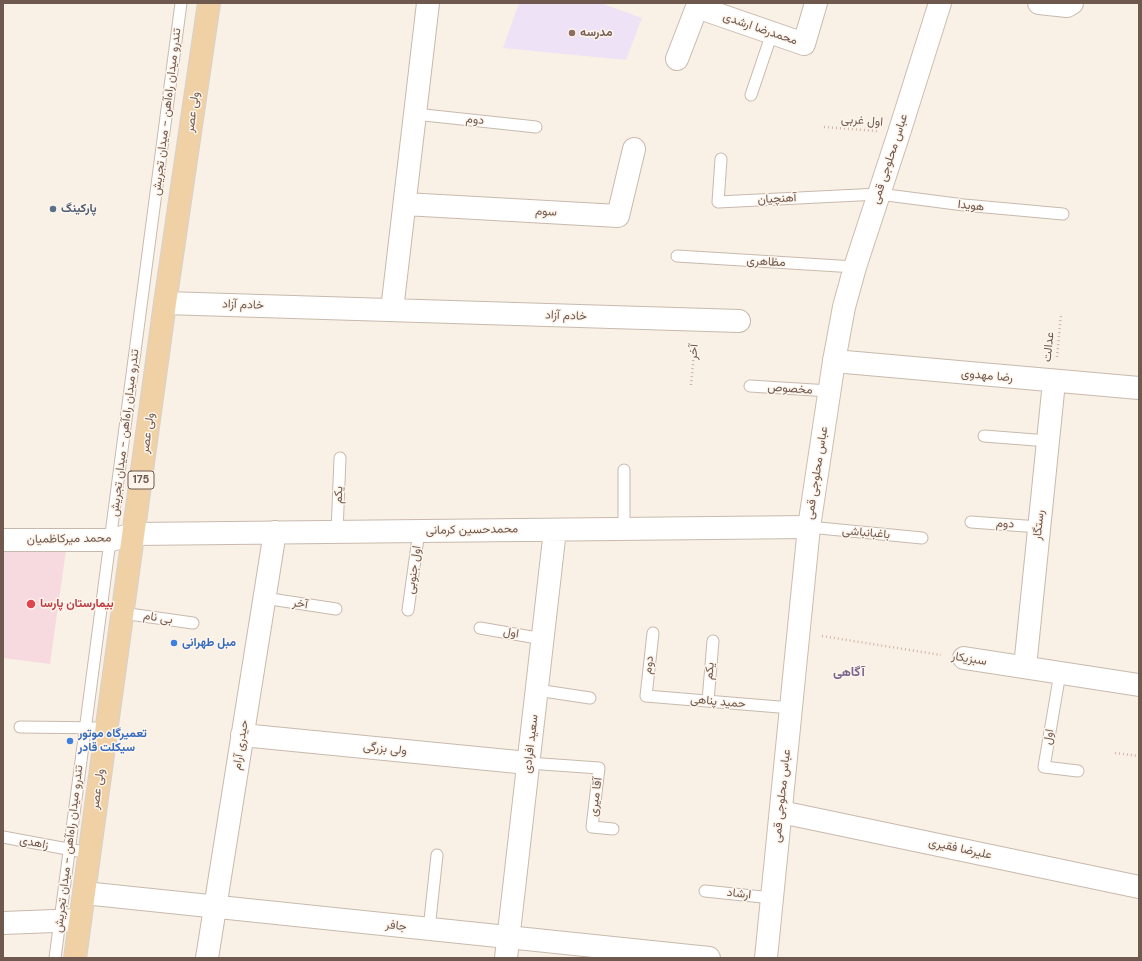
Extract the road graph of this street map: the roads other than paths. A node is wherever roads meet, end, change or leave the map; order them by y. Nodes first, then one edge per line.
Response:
1 (181, 3) edge
2 (209, 3) edge
3 (428, 3) edge
4 (816, 3) edge
5 (940, 3) edge
6 (1039, 3) edge
7 (1072, 3) edge
8 (772, 33) junction
9 (677, 59) dead end
10 (751, 95) dead end
11 (415, 114) junction
12 (536, 127) dead end
13 (634, 149) dead end
14 (721, 159) dead end
15 (879, 194) junction
16 (404, 204) junction
17 (1063, 214) dead end
18 (677, 256) dead end
19 (855, 267) junction
20 (165, 303) junction
21 (392, 310) junction
22 (739, 321) dead end
23 (834, 361) junction
24 (1054, 382) junction
25 (750, 386) dead end
26 (1139, 388) edge
27 (830, 391) junction
28 (984, 436) dead end
29 (1048, 442) junction
30 (340, 458) dead end
31 (624, 470) dead end
32 (971, 522) dead end
33 (809, 527) junction
34 (1039, 527) junction
35 (624, 529) junction
36 (555, 530) junction
37 (419, 531) junction
38 (275, 532) junction
39 (338, 532) junction
40 (134, 534) junction
41 (922, 538) dead end
42 (3, 540) edge
43 (111, 540) junction
44 (264, 598) junction
45 (336, 609) dead end
46 (408, 610) dead end
47 (122, 613) junction
48 (193, 623) dead end
49 (480, 628) dead end
50 (653, 633) dead end
51 (542, 639) junction
52 (713, 641) dead end
53 (964, 658) road end
54 (1025, 668) junction
55 (1060, 673) junction
56 (1139, 686) edge
57 (537, 690) junction
58 (646, 696) joint
59 (590, 698) dead end
60 (708, 701) junction
61 (791, 708) junction
62 (20, 727) dead end
63 (96, 728) junction
64 (242, 735) junction
65 (528, 763) junction
66 (1078, 771) dead end
67 (781, 812) junction
68 (613, 829) dead end
69 (3, 837) edge
70 (79, 851) junction
71 (437, 855) dead end
72 (1139, 887) edge
73 (705, 891) dead end
74 (84, 893) junction
75 (772, 898) junction
76 (215, 906) junction
77 (70, 920) junction
78 (3, 923) edge
79 (429, 929) junction
80 (507, 948) edge
81 (55, 958) edge
82 (75, 958) edge
83 (207, 958) edge
84 (709, 958) edge
85 (766, 958) edge

1 - 43 lane, تندرو میدان راه‌آهن - میدان تجریش
2 - 20 main road, ولی عصر / 175
3 - 11 street
4 - 8 street, محمدرضا ارشدی
5 - 15 street, عباس محلوجی قمی
6 - 7 street
8 - 9 street, محمدرضا ارشدی
8 - 10 lane
11 - 12 lane, دوم
11 - 16 street
13 - 16 street, سوم
14 - 15 lane, آهنچیان
15 - 17 lane, هویدا
15 - 19 street, عباس محلوجی قمی
16 - 21 street
18 - 19 lane, مظاهری
19 - 23 street, عباس محلوجی قمی
20 - 21 street, خادم آزاد
20 - 40 main road, ولی عصر / 175
21 - 22 street, خادم آزاد
23 - 24 street, رضا مهدوی
23 - 27 street, عباس محلوجی قمی
24 - 26 street, رضا مهدوی
24 - 29 street, رستگار
25 - 27 lane, مخصوص
27 - 33 street, عباس محلوجی قمی
28 - 29 lane
29 - 34 street, رستگار
30 - 39 lane, یکم
31 - 35 lane
32 - 34 lane, دوم
33 - 35 street, محمدحسین کرمانی
33 - 41 lane, باغبانباشی
33 - 61 street, عباس محلوجی قمی
34 - 54 street, رستگار
35 - 36 street, محمدحسین کرمانی
36 - 37 street, محمدحسین کرمانی
36 - 51 street, سعید افرادی
37 - 39 street, محمدحسین کرمانی
37 - 46 lane, اول جنوبی
38 - 39 street, محمدحسین کرمانی
38 - 40 street, محمدحسین کرمانی
38 - 44 street, حیدری آرام
40 - 43 street, محمد میرکاظمیان
40 - 47 main road, ولی عصر / 175
42 - 43 street, محمد میرکاظمیان
43 - 63 lane, تندرو میدان راه‌آهن - میدان تجریش
44 - 45 lane, آخر
44 - 64 street, حیدری آرام
47 - 48 lane, بی نام
47 - 63 main road, ولی عصر / 175
49 - 51 lane, اول
50 - 58 lane, دوم
51 - 57 street, سعید افرادی
52 - 60 lane, یکم
53 - 54 street, سبزیکار
54 - 55 street, سبزیکار
55 - 56 street, سبزیکار
55 - 66 lane, اول
57 - 59 lane
57 - 65 street, سعید افرادی
58 - 60 lane, حمید پناهی
60 - 61 lane, حمید پناهی
61 - 67 street, عباس محلوجی قمی
62 - 63 lane
63 - 70 main road, ولی عصر / 175
64 - 65 street, ولی بزرگی
64 - 76 street, حیدری آرام
65 - 68 lane, آقا میری
65 - 80 street, سعید افرادی
67 - 72 street, علیرضا فقیری
67 - 75 street, عباس محلوجی قمی
69 - 70 lane, زاهدی
70 - 74 main road, ولی عصر / 175
70 - 77 lane, تندرو میدان راه‌آهن - میدان تجریش
71 - 79 lane
73 - 75 lane, ارشاد
74 - 76 street, جافر
74 - 77 main road, ولی عصر / 175
75 - 85 street, عباس محلوجی قمی
76 - 79 street, جافر
76 - 83 street, حیدری آرام
77 - 78 street
77 - 81 lane, تندرو میدان راه‌آهن - میدان تجریش
77 - 82 main road, ولی عصر / 175
79 - 80 street, جافر
80 - 84 street, جافر

